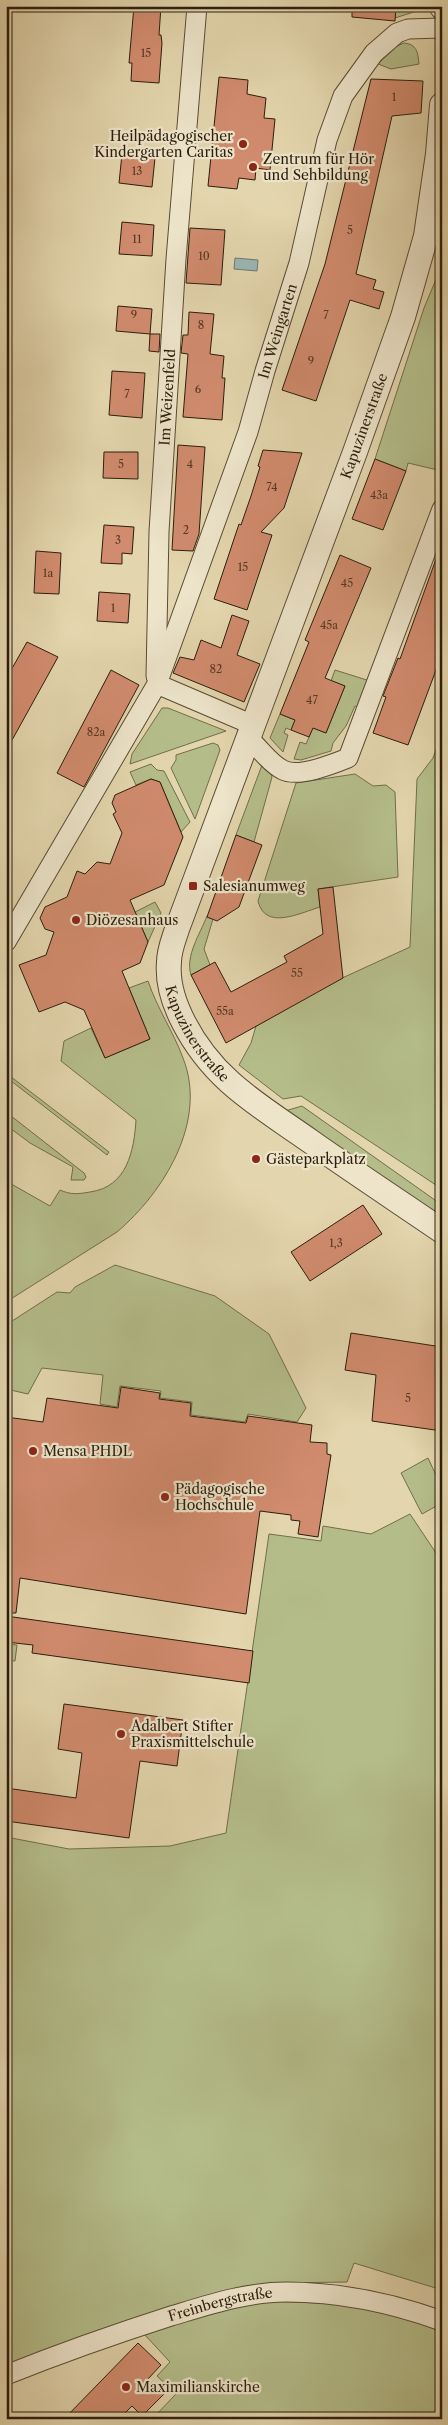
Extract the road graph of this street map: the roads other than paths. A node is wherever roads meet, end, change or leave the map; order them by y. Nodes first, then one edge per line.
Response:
1 (197, 6) edge
2 (442, 28) edge
3 (442, 106) edge
4 (442, 509) edge
5 (157, 684) junction
6 (251, 731) junction
7 (6, 942) edge
8 (442, 1231) edge
9 (442, 2321) edge
10 (6, 2374) edge

1 - 5 street, Im Weizenfeld
2 - 5 street, Im Weingarten
3 - 6 street, Kapuzinerstraße
4 - 6 street
5 - 6 street
5 - 7 street
6 - 8 street, Kapuzinerstraße
9 - 10 street, Freinbergstraße

